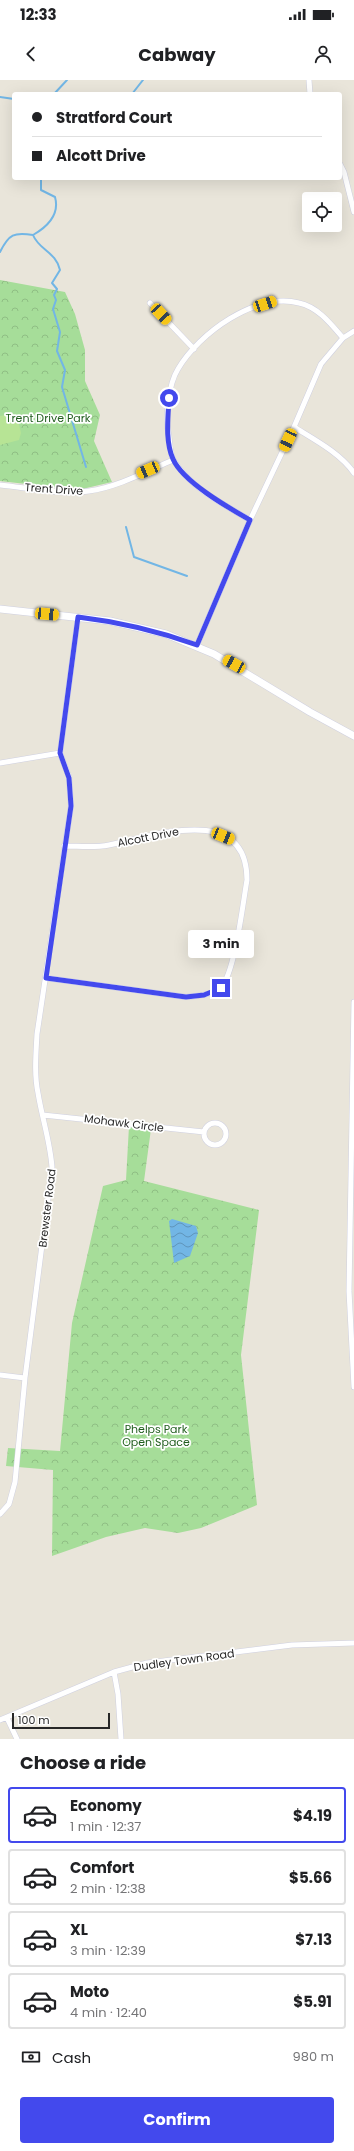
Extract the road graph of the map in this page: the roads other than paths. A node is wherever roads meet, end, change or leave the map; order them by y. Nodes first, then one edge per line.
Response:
1 (308, 80) edge
2 (310, 92) edge
3 (342, 168) edge
4 (354, 210) edge
5 (150, 302) dead end
6 (354, 331) edge
7 (343, 338) junction
8 (194, 349) junction
9 (294, 427) junction
10 (173, 460) junction
11 (354, 473) edge
12 (0, 485) edge
13 (250, 520) junction
14 (0, 609) edge
15 (78, 617) junction
16 (197, 645) junction
17 (354, 736) edge
18 (60, 753) junction
19 (0, 763) edge
20 (64, 846) junction
21 (46, 978) junction
22 (354, 1002) edge
23 (44, 1115) junction
24 (204, 1132) junction
25 (352, 1175) edge
26 (353, 1331) edge
27 (0, 1375) edge
28 (25, 1378) junction
29 (354, 1387) edge
30 (0, 1514) edge
31 (354, 1643) edge
32 (114, 1672) junction
33 (7, 1718) junction
34 (0, 1720) edge
35 (16, 1739) edge
36 (121, 1739) edge

1 - 2 street
3 - 4 street
5 - 8 street
6 - 7 street
7 - 8 street
7 - 9 street
8 - 10 street
9 - 11 street
9 - 13 street
10 - 12 street, Trent Drive
10 - 13 street
13 - 16 street
14 - 15 main road
15 - 16 main road
15 - 18 street, Brewster Road
16 - 17 main road
18 - 19 street
18 - 20 street, Brewster Road
20 - 21 street, Brewster Road
20 - 21 street, Alcott Drive
21 - 23 street, Brewster Road
22 - 25 street
23 - 24 street, Mohawk Circle
23 - 28 street, Brewster Road
24 - 24 street
25 - 26 street
26 - 29 street
27 - 28 street
28 - 30 street, Brewster Road
31 - 32 street, Dudley Town Road
32 - 33 street, Dudley Town Road
32 - 36 street
33 - 34 street, Dudley Town Road
33 - 35 street

